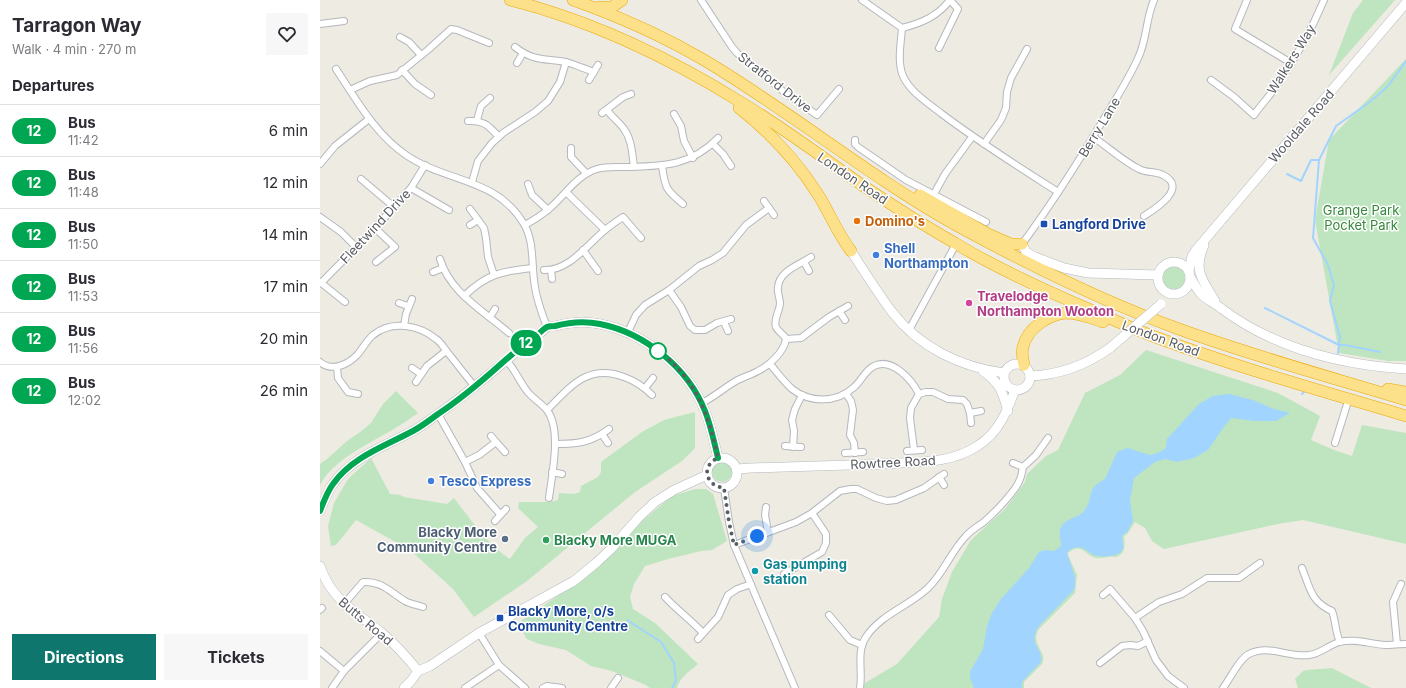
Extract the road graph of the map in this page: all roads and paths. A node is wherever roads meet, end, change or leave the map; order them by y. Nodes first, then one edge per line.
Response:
1 (510, 0) edge
2 (572, 0) edge
3 (623, 0) edge
4 (701, 0) edge
5 (862, 0) edge
6 (950, 0) edge
7 (1154, 0) edge
8 (1247, 0) edge
9 (1324, 0) edge
10 (1406, 3) edge
11 (588, 6) junction
12 (344, 21) dead end
13 (320, 24) edge
14 (640, 27) junction
15 (902, 28) junction
16 (400, 37) dead end
17 (489, 44) dead end
18 (515, 47) dead end
19 (939, 48) dead end
20 (1027, 49) dead end
21 (522, 53) junction
22 (421, 55) junction
23 (566, 62) junction
24 (517, 63) dead end
25 (1291, 63) junction
26 (598, 65) dead end
27 (336, 69) dead end
28 (402, 70) junction
29 (594, 72) junction
30 (700, 79) junction
31 (590, 80) dead end
32 (1211, 80) dead end
33 (839, 88) dead end
34 (350, 90) junction
35 (631, 94) dead end
36 (431, 95) dead end
37 (490, 98) dead end
38 (674, 114) dead end
39 (369, 119) junction
40 (477, 120) junction
41 (468, 121) dead end
42 (499, 137) junction
43 (972, 137) junction
44 (1094, 137) junction
45 (718, 138) dead end
46 (854, 140) dead end
47 (713, 144) junction
48 (984, 144) junction
49 (836, 147) junction
50 (571, 148) dead end
51 (320, 152) edge
52 (325, 157) junction
53 (693, 158) junction
54 (320, 164) edge
55 (424, 165) junction
56 (634, 166) junction
57 (662, 166) junction
58 (730, 166) dead end
59 (586, 173) junction
60 (361, 179) dead end
61 (472, 182) junction
62 (528, 184) dead end
63 (411, 188) junction
64 (566, 192) junction
65 (1058, 192) junction
66 (934, 194) junction
67 (764, 202) dead end
68 (683, 204) dead end
69 (394, 208) junction
70 (769, 208) junction
71 (449, 210) dead end
72 (470, 210) dead end
73 (548, 210) junction
74 (774, 215) dead end
75 (1144, 216) dead end
76 (320, 217) edge
77 (478, 220) junction
78 (986, 222) dead end
79 (525, 225) junction
80 (470, 226) dead end
81 (375, 228) junction
82 (605, 230) junction
83 (641, 238) dead end
84 (1207, 238) junction
85 (956, 244) junction
86 (1022, 244) junction
87 (356, 247) junction
88 (583, 250) junction
89 (1196, 250) junction
90 (850, 251) joint
91 (811, 257) dead end
92 (440, 259) dead end
93 (376, 262) dead end
94 (804, 262) junction
95 (1174, 262) junction
96 (443, 268) junction
97 (533, 268) junction
98 (544, 270) dead end
99 (551, 270) junction
100 (598, 270) dead end
101 (809, 271) dead end
102 (433, 272) dead end
103 (1189, 274) junction
104 (494, 275) junction
105 (1158, 275) junction
106 (552, 279) dead end
107 (321, 283) edge
108 (670, 290) junction
109 (1173, 294) junction
110 (1202, 295) junction
111 (464, 296) junction
112 (412, 299) dead end
113 (345, 302) dead end
114 (399, 303) dead end
115 (1216, 304) junction
116 (408, 306) junction
117 (848, 306) dead end
118 (495, 309) dead end
119 (839, 311) junction
120 (490, 317) junction
121 (731, 319) dead end
122 (845, 320) dead end
123 (724, 322) junction
124 (404, 326) junction
125 (547, 327) junction
126 (909, 330) junction
127 (728, 331) dead end
128 (628, 332) junction
129 (509, 333) dead end
130 (1157, 338) junction
131 (786, 339) junction
132 (446, 351) junction
133 (506, 360) junction
134 (320, 362) edge
135 (770, 364) junction
136 (1024, 365) junction
137 (336, 367) junction
138 (412, 368) dead end
139 (980, 369) junction
140 (1406, 369) edge
141 (1004, 373) junction
142 (421, 374) junction
143 (1030, 376) junction
144 (653, 378) dead end
145 (416, 382) dead end
146 (1352, 384) junction
147 (475, 387) junction
148 (645, 388) junction
149 (1015, 390) junction
150 (1406, 392) edge
151 (358, 394) dead end
152 (846, 394) junction
153 (919, 394) junction
154 (652, 395) dead end
155 (802, 395) junction
156 (1349, 398) junction
157 (1406, 400) edge
158 (702, 403) junction
159 (547, 410) junction
160 (981, 411) dead end
161 (1008, 411) junction
162 (970, 413) junction
163 (438, 414) junction
164 (1406, 416) edge
165 (971, 423) dead end
166 (609, 429) dead end
167 (602, 434) junction
168 (491, 436) dead end
169 (1048, 438) dead end
170 (496, 442) junction
171 (608, 443) dead end
172 (1334, 443) dead end
173 (555, 444) junction
174 (785, 446) dead end
175 (793, 447) junction
176 (801, 447) dead end
177 (914, 450) junction
178 (922, 450) dead end
179 (505, 452) dead end
180 (864, 452) dead end
181 (907, 452) dead end
182 (845, 453) dead end
183 (855, 453) junction
184 (718, 458) junction
185 (465, 462) junction
186 (1013, 463) dead end
187 (1022, 467) junction
188 (737, 469) junction
189 (552, 472) junction
190 (562, 474) dead end
191 (707, 476) junction
192 (944, 485) dead end
193 (724, 488) junction
194 (549, 498) dead end
195 (766, 507) dead end
196 (320, 510) edge
197 (506, 510) dead end
198 (812, 513) junction
199 (500, 514) junction
200 (495, 521) dead end
201 (768, 532) junction
202 (734, 545) junction
203 (1260, 564) dead end
204 (320, 566) edge
205 (1302, 568) dead end
206 (784, 574) dead end
207 (750, 584) junction
208 (1401, 584) dead end
209 (1103, 595) dead end
210 (665, 597) dead end
211 (344, 604) junction
212 (423, 607) dead end
213 (829, 615) dead end
214 (1135, 618) junction
215 (382, 633) junction
216 (479, 633) junction
217 (704, 633) junction
218 (698, 639) dead end
219 (1148, 641) junction
220 (1340, 642) junction
221 (1397, 644) junction
222 (1406, 644) edge
223 (862, 645) junction
224 (320, 651) edge
225 (1100, 663) dead end
226 (499, 665) junction
227 (344, 671) junction
228 (418, 671) junction
229 (618, 678) dead end
230 (332, 688) edge
231 (404, 688) edge
232 (465, 688) edge
233 (525, 688) edge
234 (543, 688) edge
235 (562, 688) edge
236 (611, 688) edge
237 (795, 688) edge
238 (860, 688) edge
239 (1184, 688) edge
240 (1224, 688) edge

1 - 30 highway, London Road
2 - 11 highway, London Road
3 - 11 highway
3 - 14 highway
4 - 33 street, Stratford Drive
5 - 15 street
6 - 15 street
6 - 19 street
7 - 44 street, Berry Lane
8 - 25 street
9 - 25 street, Walkers Way
10 - 84 street, Wooldale Road
11 - 14 highway, London Road
12 - 13 street
14 - 49 highway, London Road
15 - 43 street
16 - 22 street
17 - 22 street
18 - 21 street
20 - 48 street
21 - 23 street
21 - 24 street
22 - 28 street
23 - 29 street
23 - 42 street
25 - 32 street, Walkers Way
26 - 29 street
27 - 34 street
28 - 34 street
28 - 36 street
29 - 31 street
30 - 85 highway, London Road
30 - 90 highway
34 - 39 street
35 - 56 street
37 - 40 street
38 - 53 street
39 - 52 street
39 - 55 street
40 - 41 street
40 - 42 street
42 - 61 street
43 - 48 street
43 - 66 street
44 - 65 street, Berry Lane
44 - 75 street
45 - 47 street
46 - 66 street
47 - 53 street
47 - 58 street
48 - 65 street
49 - 86 highway
49 - 146 highway, London Road
50 - 59 street
51 - 52 street
52 - 54 street
53 - 57 street
55 - 61 street
55 - 63 street, Fleetwind Drive
56 - 57 street
56 - 59 street
57 - 68 street
59 - 64 street
60 - 69 street
61 - 79 street
62 - 73 street
63 - 69 street, Fleetwind Drive
63 - 71 street
64 - 73 street
64 - 82 street
65 - 86 street, Berry Lane
66 - 78 street
67 - 70 street
69 - 81 street, Fleetwind Drive
70 - 74 street
70 - 108 street
72 - 77 street
73 - 79 street
76 - 87 street
77 - 80 street
77 - 104 street
79 - 97 street
81 - 87 street, Fleetwind Drive
81 - 93 street
82 - 83 street
82 - 88 street
84 - 89 street, Wooldale Road
84 - 115 street
85 - 126 street
85 - 130 highway, London Road
86 - 105 street
87 - 107 street, Fleetwind Drive
88 - 99 street
88 - 100 street
89 - 95 street, Wooldale Road
89 - 103 street, Wooldale Road
90 - 126 street
91 - 94 street
92 - 96 street
94 - 101 street
94 - 131 street
95 - 103 street
95 - 105 street
96 - 102 street
96 - 111 street
97 - 104 street
97 - 125 street
98 - 99 street
99 - 106 street
103 - 109 street
103 - 110 street
104 - 111 street
105 - 109 street
107 - 113 street, Fleetwind Drive
108 - 123 street
108 - 128 street
109 - 110 street
109 - 143 street, bridge
110 - 115 street
111 - 120 street
112 - 116 street
114 - 116 street
115 - 140 street
116 - 124 street
117 - 119 street
118 - 120 street
119 - 122 street
119 - 131 street
120 - 129 street
121 - 123 street
123 - 127 street
124 - 132 street
124 - 137 street
125 - 128 street
125 - 133 street
126 - 139 street
128 - 158 street
130 - 136 highway
130 - 156 highway, London Road
131 - 135 street
132 - 142 street
132 - 147 street
133 - 147 street
133 - 159 street
134 - 137 street
135 - 155 street
135 - 158 street
136 - 141 street
136 - 143 street
137 - 151 street
138 - 142 street
139 - 141 street
139 - 161 street
141 - 149 street
142 - 145 street
143 - 149 street
144 - 148 street
146 - 150 highway
146 - 157 highway, London Road
147 - 163 street
148 - 154 street
148 - 159 street
149 - 161 street, Rowtree Road
152 - 153 street
152 - 155 street
152 - 183 street
153 - 162 street
153 - 177 street
155 - 175 street
156 - 164 highway, London Road
156 - 172 street
158 - 184 street
159 - 173 street
160 - 162 street
161 - 188 street, Rowtree Road
162 - 165 street
163 - 185 street
163 - 196 street
166 - 167 street
167 - 171 street
167 - 173 street
168 - 170 street
169 - 187 street
170 - 179 street
170 - 185 street
173 - 189 street
174 - 175 street
175 - 176 street
177 - 178 street
177 - 181 street
180 - 183 street
182 - 183 street
184 - 188 street
184 - 191 street
185 - 199 street
186 - 187 street
187 - 223 street
188 - 193 street
189 - 190 street
189 - 194 street
191 - 193 street
191 - 216 street
192 - 198 street
193 - 202 street
195 - 201 street
197 - 199 street
198 - 201 street
198 - 206 street
199 - 200 street
201 - 202 street
202 - 207 street
203 - 214 street
204 - 211 street, Butts Road
205 - 220 street
207 - 217 street
207 - 237 street
208 - 221 street
209 - 214 street
210 - 217 street
211 - 212 street
211 - 215 street, Butts Road
213 - 223 street
214 - 219 street
215 - 227 street
215 - 228 street, Butts Road
216 - 226 street
216 - 228 street
217 - 218 street
219 - 225 street
219 - 239 street
220 - 221 street
220 - 240 street
221 - 222 street
223 - 238 street
224 - 227 street
226 - 232 street
226 - 233 street
227 - 230 street
228 - 231 street
229 - 236 street
234 - 235 street

